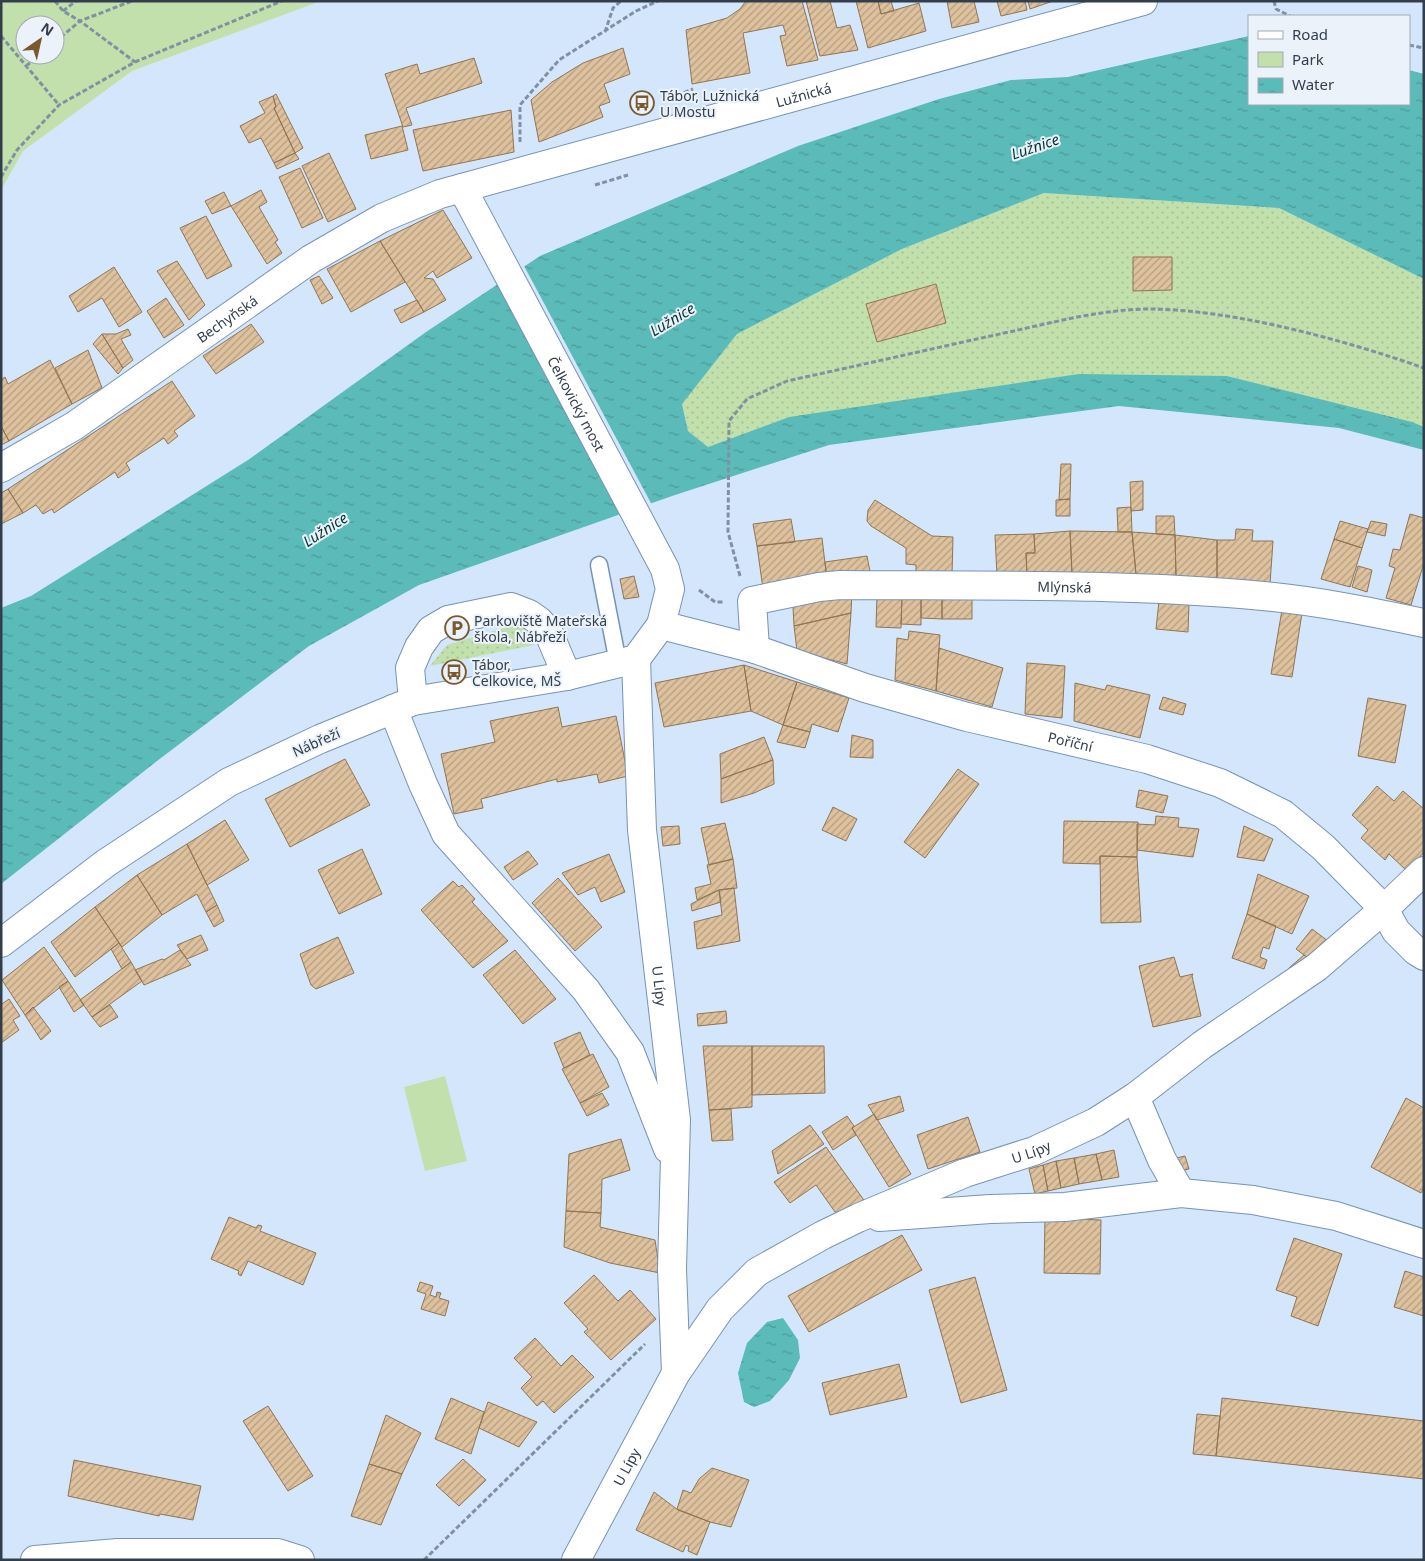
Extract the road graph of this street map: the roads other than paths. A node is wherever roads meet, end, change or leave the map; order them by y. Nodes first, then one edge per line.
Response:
1 (1143, 1) edge
2 (462, 188) junction
3 (1, 468) edge
4 (599, 565) dead end
5 (1424, 623) edge
6 (661, 625) junction
7 (755, 648) junction
8 (627, 661) junction
9 (567, 676) junction
10 (403, 705) junction
11 (1424, 871) edge
12 (1384, 909) junction
13 (1, 943) edge
14 (1424, 956) edge
15 (1135, 1097) junction
16 (674, 1170) junction
17 (1181, 1193) junction
18 (858, 1218) junction
19 (1424, 1244) edge
20 (676, 1373) junction
21 (35, 1560) edge
22 (300, 1560) edge
23 (576, 1560) edge

1 - 2 street, Lužnická
2 - 3 street, Bechyňská
2 - 6 street, Čelkovický most
4 - 8 lane
5 - 7 street, Mlýnská
6 - 7 street, Poříční
6 - 8 street
7 - 12 street, Poříční
8 - 9 street, Nábřeží
8 - 16 street, U Lípy
9 - 10 street, Nábřeží
9 - 10 street
10 - 13 street, Nábřeží
10 - 16 street
11 - 12 street, U Lípy
12 - 14 street, Poříční
12 - 15 street, U Lípy
15 - 17 street
15 - 18 street, U Lípy
16 - 20 street, U Lípy
17 - 18 street
17 - 19 street
18 - 20 street, U Lípy
20 - 23 street, U Lípy
21 - 22 street

